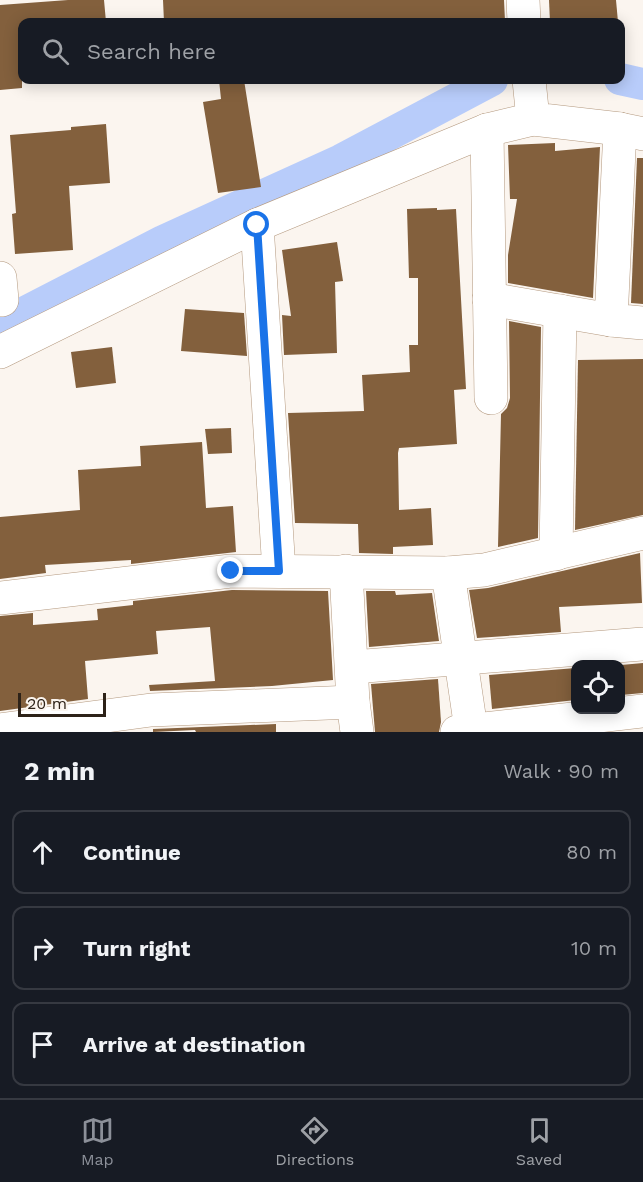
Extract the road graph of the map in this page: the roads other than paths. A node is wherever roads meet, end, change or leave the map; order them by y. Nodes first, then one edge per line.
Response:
1 (523, 0) edge
2 (524, 18) edge
3 (531, 100) edge
4 (487, 130) junction
5 (631, 131) edge
6 (257, 225) junction
7 (489, 299) junction
8 (560, 311) junction
9 (611, 320) junction
10 (643, 323) edge
11 (0, 352) edge
12 (491, 398) dead end
13 (643, 533) edge
14 (556, 554) junction
15 (279, 571) junction
16 (346, 571) junction
17 (448, 573) junction
18 (0, 598) edge
19 (643, 644) edge
20 (461, 660) junction
21 (352, 667) junction
22 (643, 711) edge
23 (355, 717) edge
24 (0, 730) edge
25 (464, 731) edge

1 - 2 street
3 - 4 street
3 - 5 street
4 - 6 street
4 - 7 street
5 - 9 street
6 - 11 street
6 - 15 street
7 - 8 street
7 - 12 street
8 - 9 street
8 - 14 street
9 - 10 street
13 - 14 street
14 - 17 street
15 - 16 street
15 - 18 street
16 - 17 street
16 - 21 street
17 - 20 street
19 - 20 street
20 - 21 street
20 - 25 street
21 - 23 street
22 - 25 street
23 - 24 street

